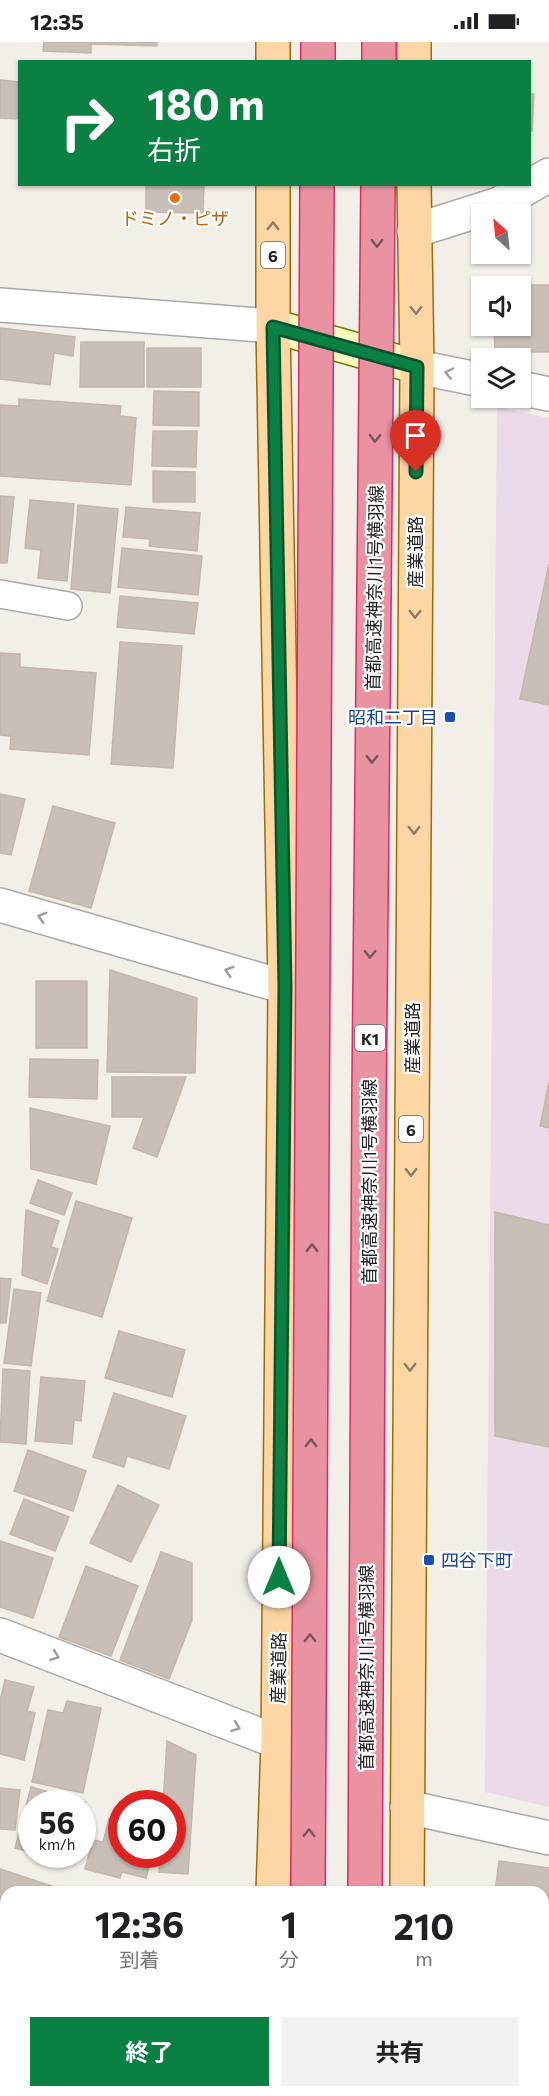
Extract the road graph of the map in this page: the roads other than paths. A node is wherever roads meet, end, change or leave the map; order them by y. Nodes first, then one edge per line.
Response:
1 (273, 42) edge
2 (318, 42) edge
3 (379, 42) edge
4 (414, 42) edge
5 (273, 60) edge
6 (318, 60) edge
7 (379, 60) edge
8 (414, 60) edge
9 (549, 175) edge
10 (531, 185) edge
11 (273, 186) edge
12 (317, 186) edge
13 (378, 186) edge
14 (414, 186) edge
15 (530, 186) edge
16 (414, 231) junction
17 (0, 304) edge
18 (273, 327) junction
19 (417, 367) junction
20 (471, 378) edge
21 (531, 390) edge
22 (549, 394) edge
23 (0, 594) edge
24 (68, 606) dead end
25 (0, 905) edge
26 (285, 987) junction
27 (0, 1635) edge
28 (278, 1742) junction
29 (407, 1808) junction
30 (549, 1838) edge
31 (273, 1886) edge
32 (308, 1886) edge
33 (365, 1886) edge
34 (407, 1886) edge

1 - 5 main road
2 - 6 highway
3 - 7 highway
4 - 8 main road
9 - 10 street
18 -> 11 main road, 産業道路 / 6
32 -> 12 highway, bridge
13 -> 33 highway, 首都高速神奈川1号横羽線 / K1, bridge
14 - 16 main road, 産業道路 / 6
15 - 16 street
16 -> 19 main road, 産業道路 / 6
17 - 18 street
18 - 19 street
18 - 26 main road, 産業道路 / 6
20 -> 19 street
19 -> 29 main road, 産業道路 / 6
21 - 22 street
23 - 24 lane
26 -> 25 street
26 - 28 main road, 産業道路 / 6
27 -> 28 street
28 - 31 main road, 産業道路 / 6
29 - 30 street
29 - 34 main road, 産業道路 / 6

